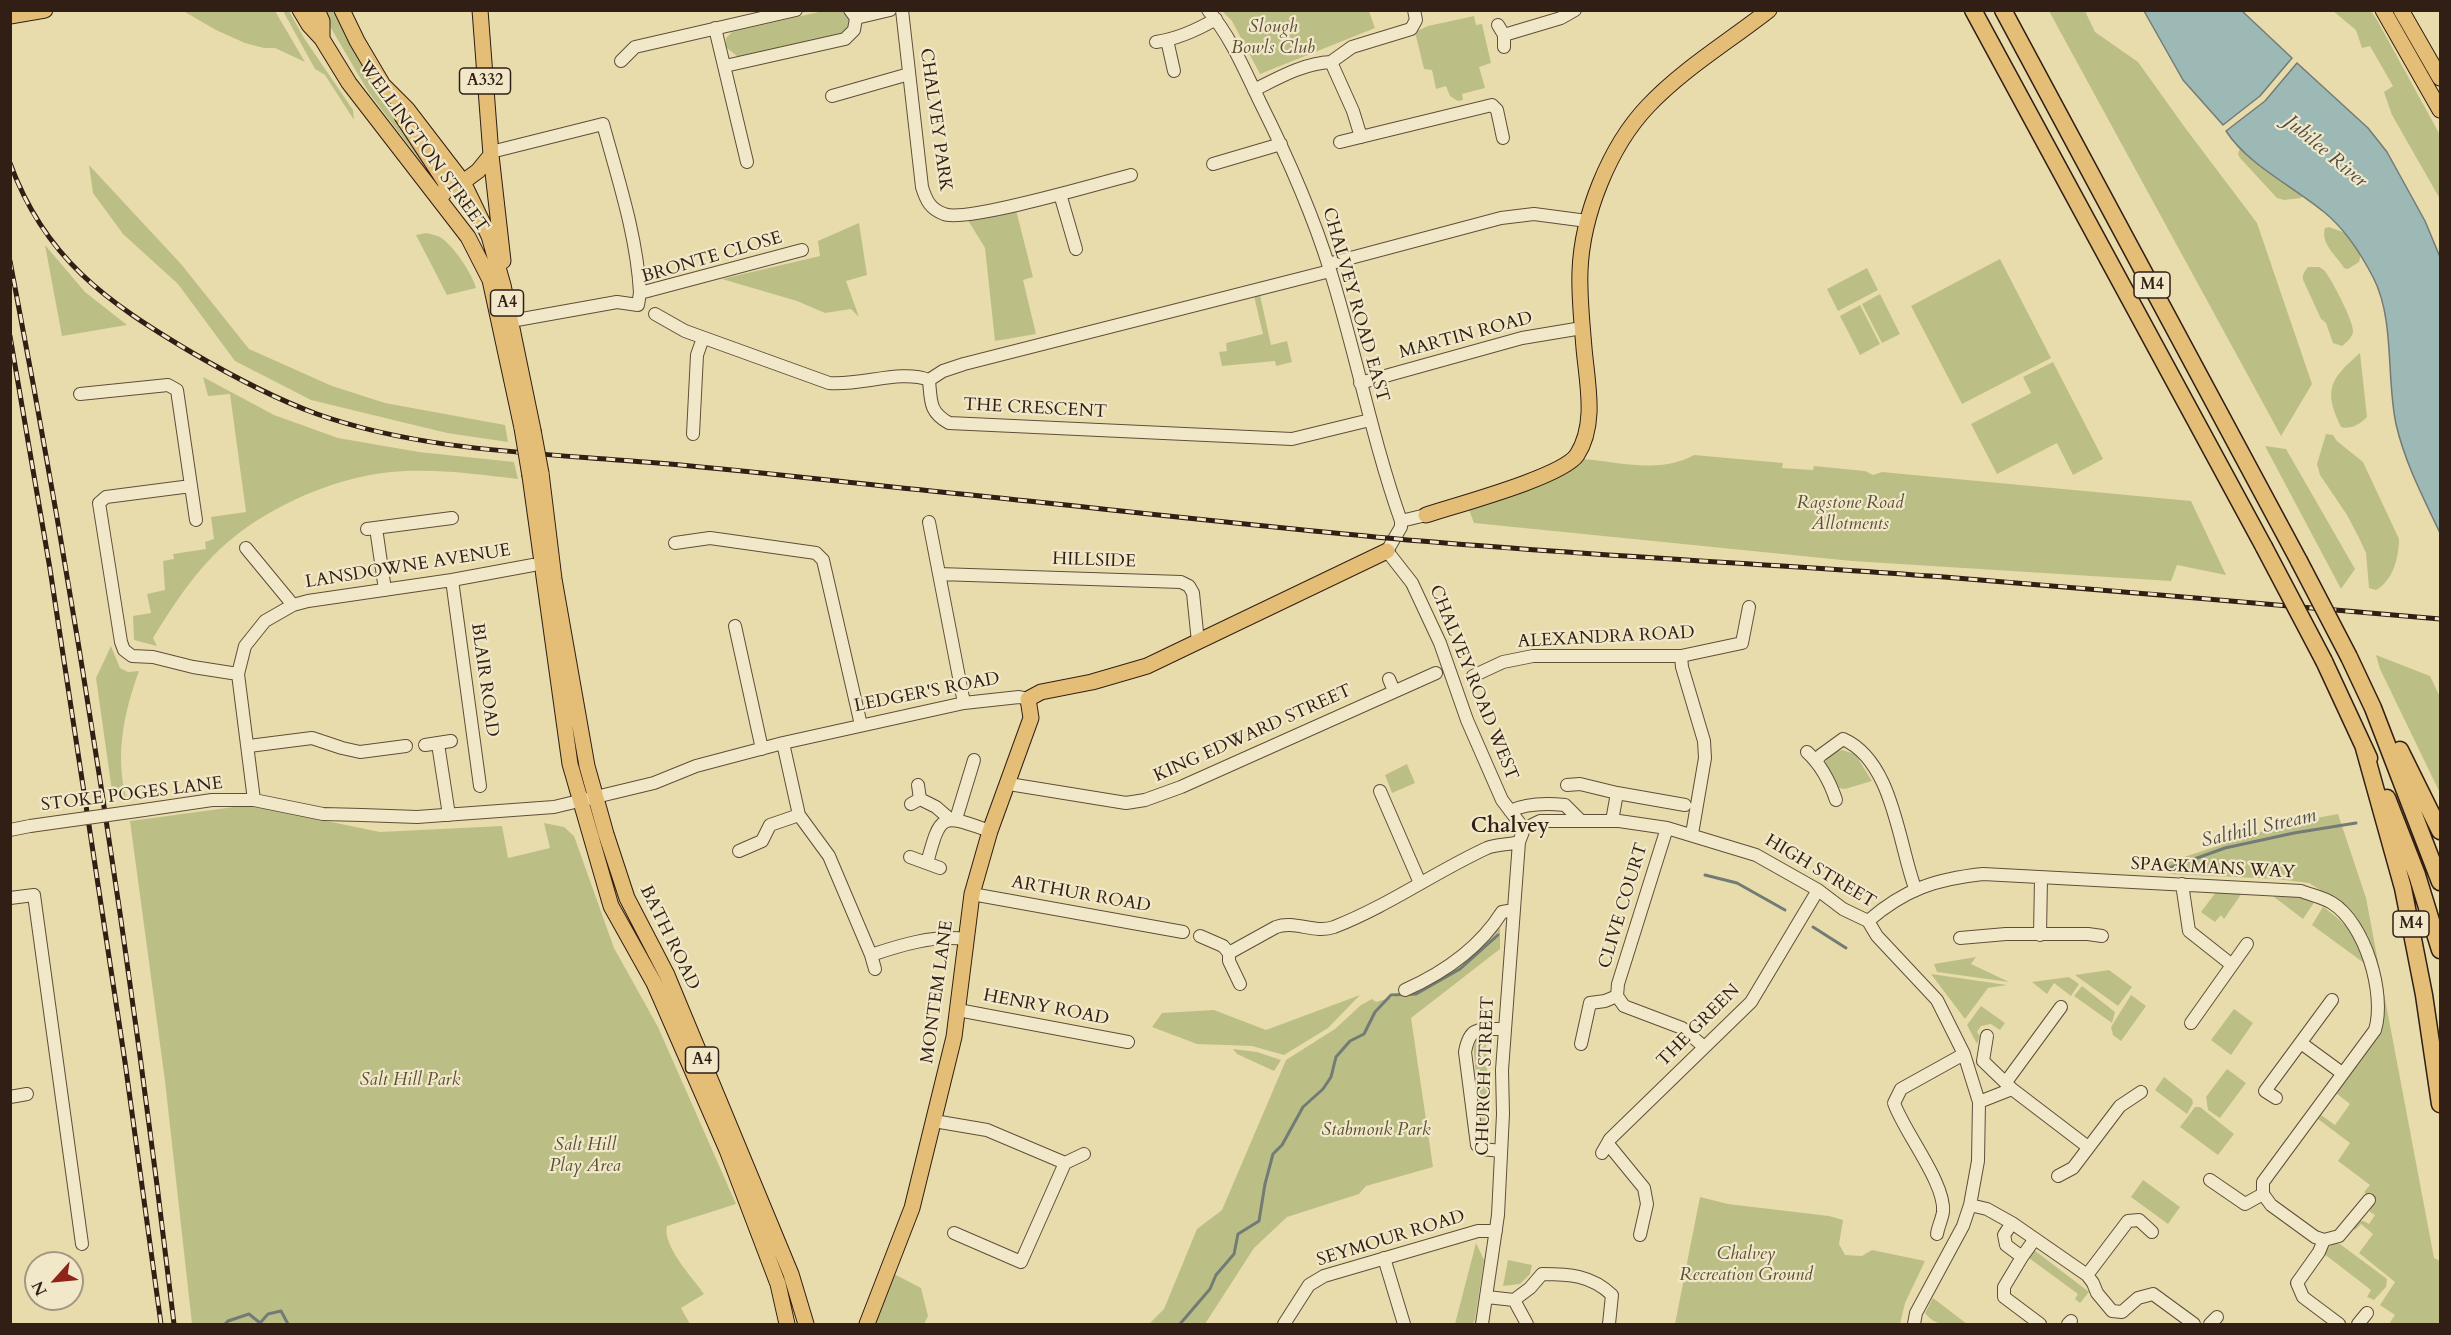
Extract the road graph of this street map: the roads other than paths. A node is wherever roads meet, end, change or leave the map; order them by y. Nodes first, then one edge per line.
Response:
1 (300, 10) edge
2 (317, 10) edge
3 (342, 10) edge
4 (480, 10) edge
5 (796, 10) edge
6 (890, 10) edge
7 (902, 10) edge
8 (1414, 10) edge
9 (1575, 10) edge
10 (1769, 10) edge
11 (1973, 10) edge
12 (2003, 10) edge
13 (2383, 10) edge
14 (2401, 10) edge
15 (853, 14) edge
16 (1212, 15) edge
17 (715, 28) junction
18 (1502, 36) dead end
19 (322, 39) junction
20 (621, 62) dead end
21 (1331, 62) junction
22 (725, 66) junction
23 (1174, 71) dead end
24 (909, 74) junction
25 (2440, 78) edge
26 (382, 85) junction
27 (1254, 90) junction
28 (831, 96) dead end
29 (2440, 110) edge
30 (1360, 137) junction
31 (1503, 138) dead end
32 (1340, 142) dead end
33 (1281, 144) junction
34 (491, 154) junction
35 (746, 162) dead end
36 (1213, 164) dead end
37 (1131, 175) dead end
38 (463, 182) junction
39 (1060, 194) junction
40 (439, 199) junction
41 (1587, 221) junction
42 (1076, 249) dead end
43 (802, 250) dead end
44 (1329, 267) junction
45 (503, 285) junction
46 (639, 299) junction
47 (655, 314) dead end
48 (512, 321) junction
49 (1582, 328) junction
50 (703, 338) junction
51 (928, 380) junction
52 (1360, 383) junction
53 (80, 394) dead end
54 (1370, 420) junction
55 (528, 429) junction
56 (693, 434) dead end
57 (191, 486) junction
58 (1426, 515) joint
59 (452, 518) dead end
60 (196, 520) dead end
61 (1401, 521) junction
62 (929, 522) dead end
63 (675, 543) dead end
64 (246, 548) dead end
65 (1387, 551) junction
66 (542, 560) junction
67 (939, 574) junction
68 (452, 580) junction
69 (385, 590) junction
70 (293, 605) junction
71 (1749, 607) dead end
72 (735, 626) dead end
73 (1198, 642) junction
74 (1681, 656) junction
75 (1436, 673) dead end
76 (238, 674) junction
77 (1473, 676) dead end
78 (1028, 699) junction
79 (964, 703) junction
80 (2373, 708) junction
81 (861, 725) junction
82 (451, 741) dead end
83 (783, 742) junction
84 (438, 744) junction
85 (425, 745) dead end
86 (249, 746) junction
87 (405, 746) dead end
88 (2364, 748) junction
89 (762, 749) junction
90 (974, 760) dead end
91 (1009, 784) junction
92 (918, 785) dead end
93 (480, 786) dead end
94 (1380, 791) dead end
95 (1617, 793) junction
96 (1579, 797) dead end
97 (596, 798) junction
98 (254, 800) junction
99 (1836, 800) dead end
100 (579, 802) junction
101 (1685, 805) dead end
102 (1510, 811) junction
103 (449, 814) junction
104 (799, 815) junction
105 (954, 820) junction
106 (1580, 820) junction
107 (1612, 821) junction
108 (1667, 828) junction
109 (1524, 829) junction
110 (10, 830) edge
111 (990, 831) junction
112 (2440, 831) edge
113 (1692, 834) junction
114 (1519, 842) junction
115 (739, 851) dead end
116 (910, 857) dead end
117 (927, 863) junction
118 (940, 868) dead end
119 (2041, 878) junction
120 (2440, 882) edge
121 (1420, 884) junction
122 (2182, 884) junction
123 (1916, 888) junction
124 (1818, 890) junction
125 (972, 894) junction
126 (10, 898) edge
127 (1514, 910) junction
128 (1868, 921) junction
129 (1183, 932) dead end
130 (2040, 935) junction
131 (1200, 936) dead end
132 (2102, 936) dead end
133 (1960, 938) dead end
134 (965, 939) junction
135 (2247, 944) dead end
136 (2440, 950) edge
137 (1229, 953) junction
138 (871, 955) junction
139 (2232, 965) junction
140 (875, 969) dead end
141 (1239, 984) dead end
142 (1405, 990) dead end
143 (1617, 996) junction
144 (2332, 1000) dead end
145 (2061, 1007) dead end
146 (958, 1010) junction
147 (2191, 1023) dead end
148 (1505, 1029) junction
149 (1987, 1036) dead end
150 (1128, 1042) dead end
151 (2301, 1043) junction
152 (1581, 1044) dead end
153 (1703, 1047) junction
154 (1964, 1054) junction
155 (2342, 1073) junction
156 (2009, 1086) junction
157 (2141, 1092) dead end
158 (27, 1094) dead end
159 (10, 1097) edge
160 (2276, 1098) dead end
161 (1978, 1102) junction
162 (2440, 1104) edge
163 (933, 1121) junction
164 (2088, 1147) junction
165 (1501, 1151) junction
166 (1084, 1154) dead end
167 (1065, 1163) junction
168 (2058, 1176) dead end
169 (2210, 1180) dead end
170 (2263, 1194) junction
171 (2369, 1200) dead end
172 (1970, 1205) junction
173 (2012, 1223) junction
174 (1496, 1231) junction
175 (2152, 1232) dead end
176 (954, 1233) dead end
177 (1936, 1234) dead end
178 (1640, 1236) dead end
179 (2034, 1240) junction
180 (2324, 1240) junction
181 (82, 1244) dead end
182 (2022, 1257) junction
183 (1384, 1258) junction
184 (2087, 1275) junction
185 (1487, 1297) junction
186 (1514, 1300) junction
187 (2367, 1313) dead end
188 (787, 1324) edge
189 (806, 1324) edge
190 (867, 1324) edge
191 (1284, 1324) edge
192 (1404, 1324) edge
193 (1482, 1324) edge
194 (1527, 1324) edge
195 (1609, 1324) edge
196 (1914, 1324) edge
197 (2040, 1324) edge
198 (2194, 1324) edge
199 (2339, 1324) edge
200 (2358, 1324) edge

1 - 19 main road, WELLINGTON STREET / A4
2 - 19 main road
3 - 26 main road, WELLINGTON STREET / A4
4 - 34 main road, A332
5 - 17 street
6 - 15 street
7 - 24 street, CHALVEY PARK
8 - 21 street
9 - 18 street
10 - 41 main road
11 - 88 highway, M4, bridge
12 - 80 highway, M4, bridge
13 - 29 main road
14 - 25 main road
15 - 22 street
16 - 23 street
16 - 27 street, CHALVEY ROAD EAST
17 - 20 street
17 - 22 street
19 - 40 main road, WELLINGTON STREET / A4
21 - 27 street
21 - 30 street
22 - 35 street
24 - 28 street
24 - 39 street, CHALVEY PARK
26 - 38 main road, WELLINGTON STREET / A4
26 - 40 main road
27 - 33 street, CHALVEY ROAD EAST
30 - 31 street
30 - 32 street
33 - 36 street
33 - 44 street, CHALVEY ROAD EAST
34 - 38 main road
34 - 45 main road
34 - 46 street
37 - 39 street, CHALVEY PARK
38 - 40 main road
38 - 45 main road, WELLINGTON STREET / A4
39 - 42 street
40 - 55 main road, WELLINGTON STREET / A4
41 - 44 street
41 - 49 main road
43 - 46 street, BRONTE CLOSE
44 - 51 street
44 - 52 street, CHALVEY ROAD EAST
45 - 48 main road, WELLINGTON STREET / A4
46 - 48 street, BRONTE CLOSE
47 - 50 street
48 - 55 main road, WELLINGTON STREET / A4
49 - 52 street, MARTIN ROAD
49 - 58 main road
50 - 51 street
50 - 56 street
51 - 54 street, THE CRESCENT
52 - 54 street, CHALVEY ROAD EAST
53 - 57 street
54 - 61 street, CHALVEY ROAD EAST
55 - 66 main road, WELLINGTON STREET / A4, bridge
57 - 60 street
57 - 76 street
58 - 61 street
59 - 69 street
61 - 65 street
62 - 67 street
63 - 81 street
64 - 70 street
65 - 73 main road, LEDGER'S ROAD
65 - 102 street, CHALVEY ROAD WEST
66 - 68 street, LANSDOWNE AVENUE
66 - 97 main road, BATH ROAD / A4
66 - 100 main road, BATH ROAD / A4
67 - 73 street, HILLSIDE
67 - 79 street
68 - 69 street, LANSDOWNE AVENUE
68 - 93 street, BLAIR ROAD
69 - 70 street, LANSDOWNE AVENUE
70 - 76 street, LANSDOWNE AVENUE
71 - 74 street, ALEXANDRA ROAD
72 - 89 street
73 - 78 main road, LEDGER'S ROAD
74 - 77 street, ALEXANDRA ROAD
74 - 113 street
75 - 91 street, KING EDWARD STREET
76 - 86 street, LANSDOWNE AVENUE
78 - 79 street, LEDGER'S ROAD
78 - 91 main road, MONTEM LANE
79 - 81 street, LEDGER'S ROAD
80 - 112 highway, M4
80 - 120 highway, M4
81 - 83 street, LEDGER'S ROAD
82 - 84 street
83 - 89 street, LEDGER'S ROAD
83 - 104 street
84 - 85 street
84 - 103 street
86 - 87 street
86 - 98 street, LANSDOWNE AVENUE
88 - 136 highway, M4
88 - 162 highway, M4
89 - 97 street, LEDGER'S ROAD
90 - 105 street
91 - 111 main road, MONTEM LANE
92 - 105 street
94 - 121 street
95 - 96 street
95 - 101 street
95 - 107 street
97 - 100 street, LEDGER'S ROAD
97 - 189 main road, BATH ROAD / A4
98 - 103 street, STOKE POGES LANE
98 - 110 street, STOKE POGES LANE, bridge
99 - 123 street
100 - 103 street, STOKE POGES LANE
100 - 188 main road, BATH ROAD / A4
102 - 106 street
102 - 109 street, CHALVEY ROAD WEST
104 - 115 street
104 - 138 street
105 - 111 street
105 - 117 street
106 - 107 street, HIGH STREET
106 - 109 street, HIGH STREET
107 - 108 street, HIGH STREET
108 - 113 street, HIGH STREET
108 - 143 street, CLIVE COURT
109 - 114 street, CHURCH STREET
111 - 125 main road, MONTEM LANE
113 - 124 street, HIGH STREET
114 - 121 street
114 - 127 street, CHURCH STREET
116 - 117 street
117 - 118 street
119 - 122 street, SPACKMANS WAY
119 - 123 street, SPACKMANS WAY
119 - 130 street
121 - 137 street
122 - 139 street
122 - 155 street, SPACKMANS WAY
123 - 128 street, SPACKMANS WAY
124 - 128 street, HIGH STREET
124 - 153 street, THE GREEN
125 - 129 street, ARTHUR ROAD
125 - 134 main road, MONTEM LANE
126 - 181 street
127 - 142 street
127 - 148 street, CHURCH STREET
128 - 154 street, HIGH STREET
130 - 132 street
130 - 133 street
131 - 137 street
134 - 138 street
134 - 146 main road, MONTEM LANE
135 - 139 street
137 - 141 street
138 - 140 street
139 - 147 street
143 - 152 street, CLIVE COURT
143 - 153 street, CLIVE COURT
144 - 151 street
145 - 156 street
146 - 150 street, HENRY ROAD
146 - 163 main road, MONTEM LANE
148 - 165 street, CHURCH STREET
148 - 165 street
149 - 156 street
151 - 155 street
151 - 160 street
153 - 178 street, THE GREEN
154 - 161 street, HIGH STREET
154 - 177 street
155 - 170 street, SPACKMANS WAY
156 - 161 street
156 - 164 street
157 - 164 street
158 - 159 street
161 - 172 street, HIGH STREET
163 - 167 street
163 - 190 main road, MONTEM LANE
164 - 168 street
165 - 174 street, CHURCH STREET
166 - 167 street
167 - 176 street
169 - 170 street
170 - 180 street
171 - 180 street
172 - 173 street
172 - 196 street, HIGH STREET
173 - 179 street
173 - 182 street
174 - 183 street, SEYMOUR ROAD
174 - 185 street, CHURCH STREET
175 - 184 street
179 - 182 street
179 - 184 street
180 - 199 street
182 - 197 street
183 - 191 street, SEYMOUR ROAD
183 - 192 street
184 - 198 street
185 - 186 street
185 - 193 street, CHURCH STREET
186 - 194 street
186 - 195 street
187 - 200 street

